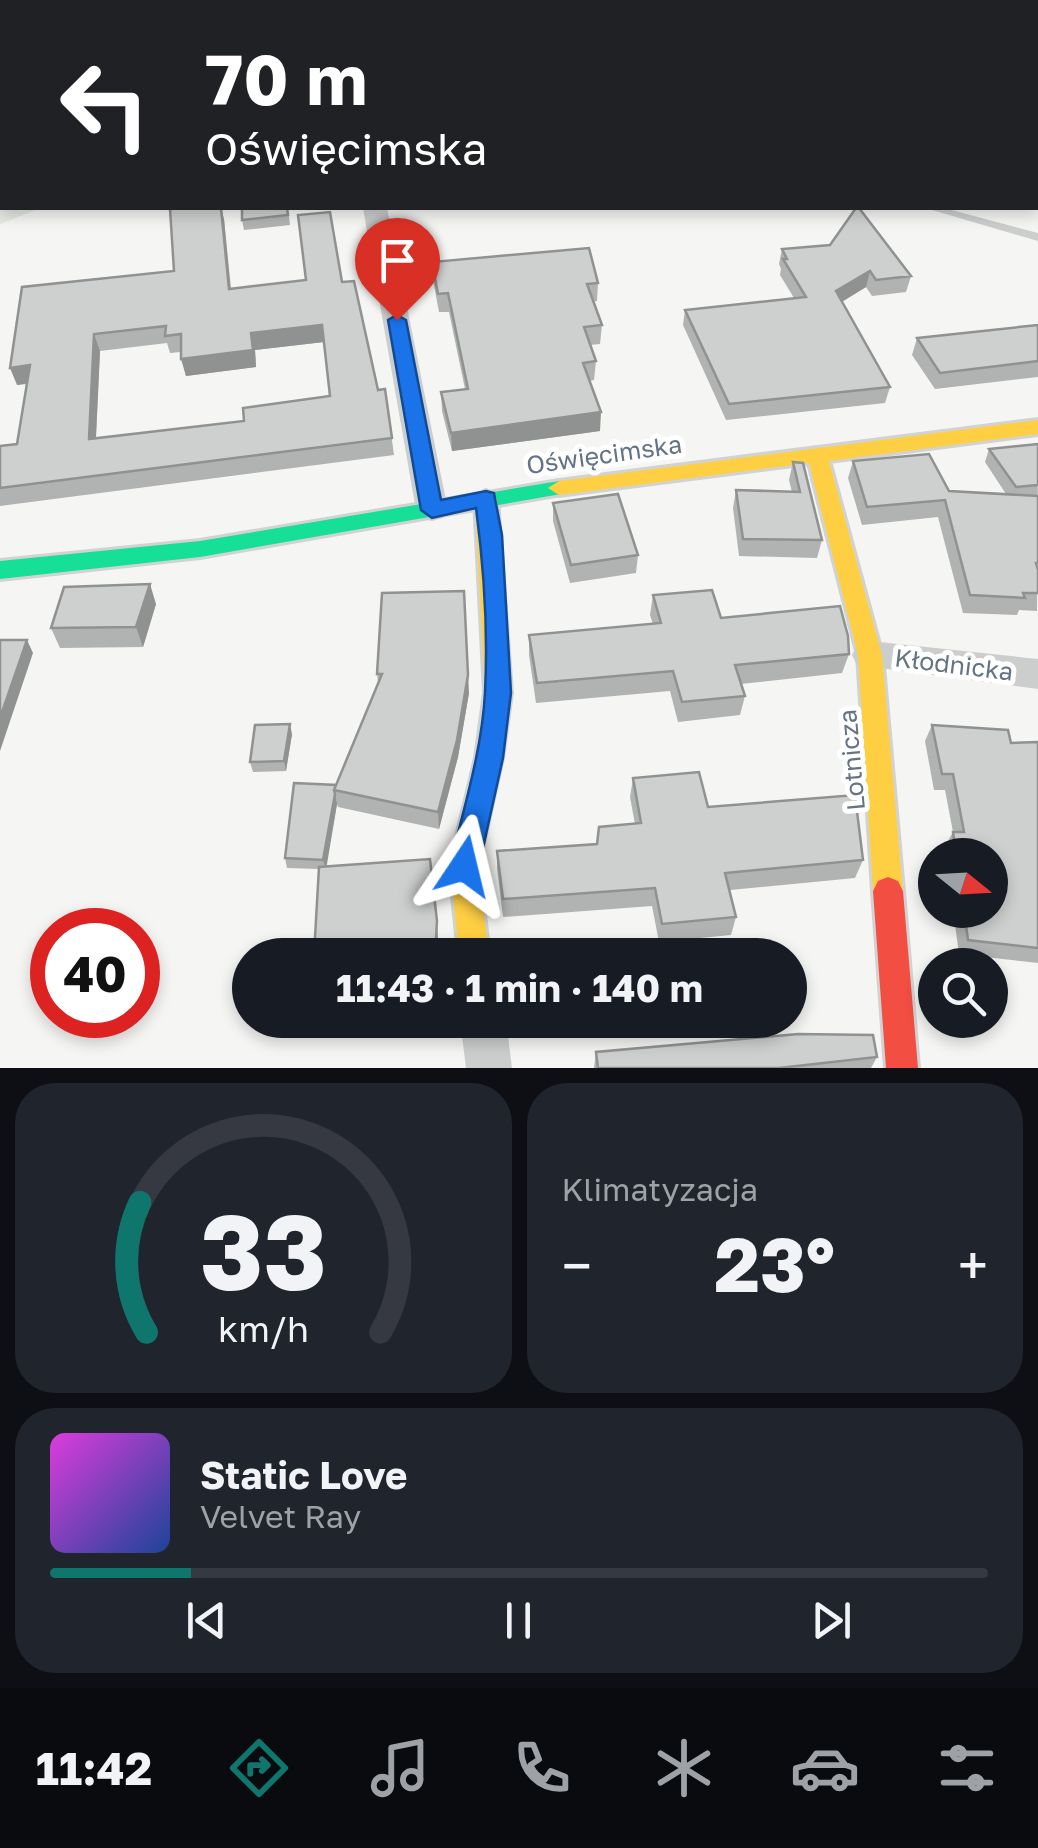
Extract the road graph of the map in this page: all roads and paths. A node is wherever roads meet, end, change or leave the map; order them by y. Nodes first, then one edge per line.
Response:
1 (375, 210) edge
2 (938, 210) edge
3 (1038, 237) edge
4 (1038, 427) edge
5 (817, 454) junction
6 (486, 499) junction
7 (432, 510) junction
8 (0, 570) edge
9 (870, 655) junction
10 (1038, 674) edge
11 (472, 938) edge
12 (486, 1038) edge
13 (490, 1068) edge
14 (902, 1068) edge

1 - 7 street
2 - 3 lane
4 - 5 street, Oświęcimska
5 - 6 street, Oświęcimska
5 - 9 street, Lotnicza
6 - 7 street, Oświęcimska
6 - 11 street
7 - 8 street, Oświęcimska
9 - 10 street, Kłodnicka
9 - 14 street, Lotnicza
12 - 13 street

